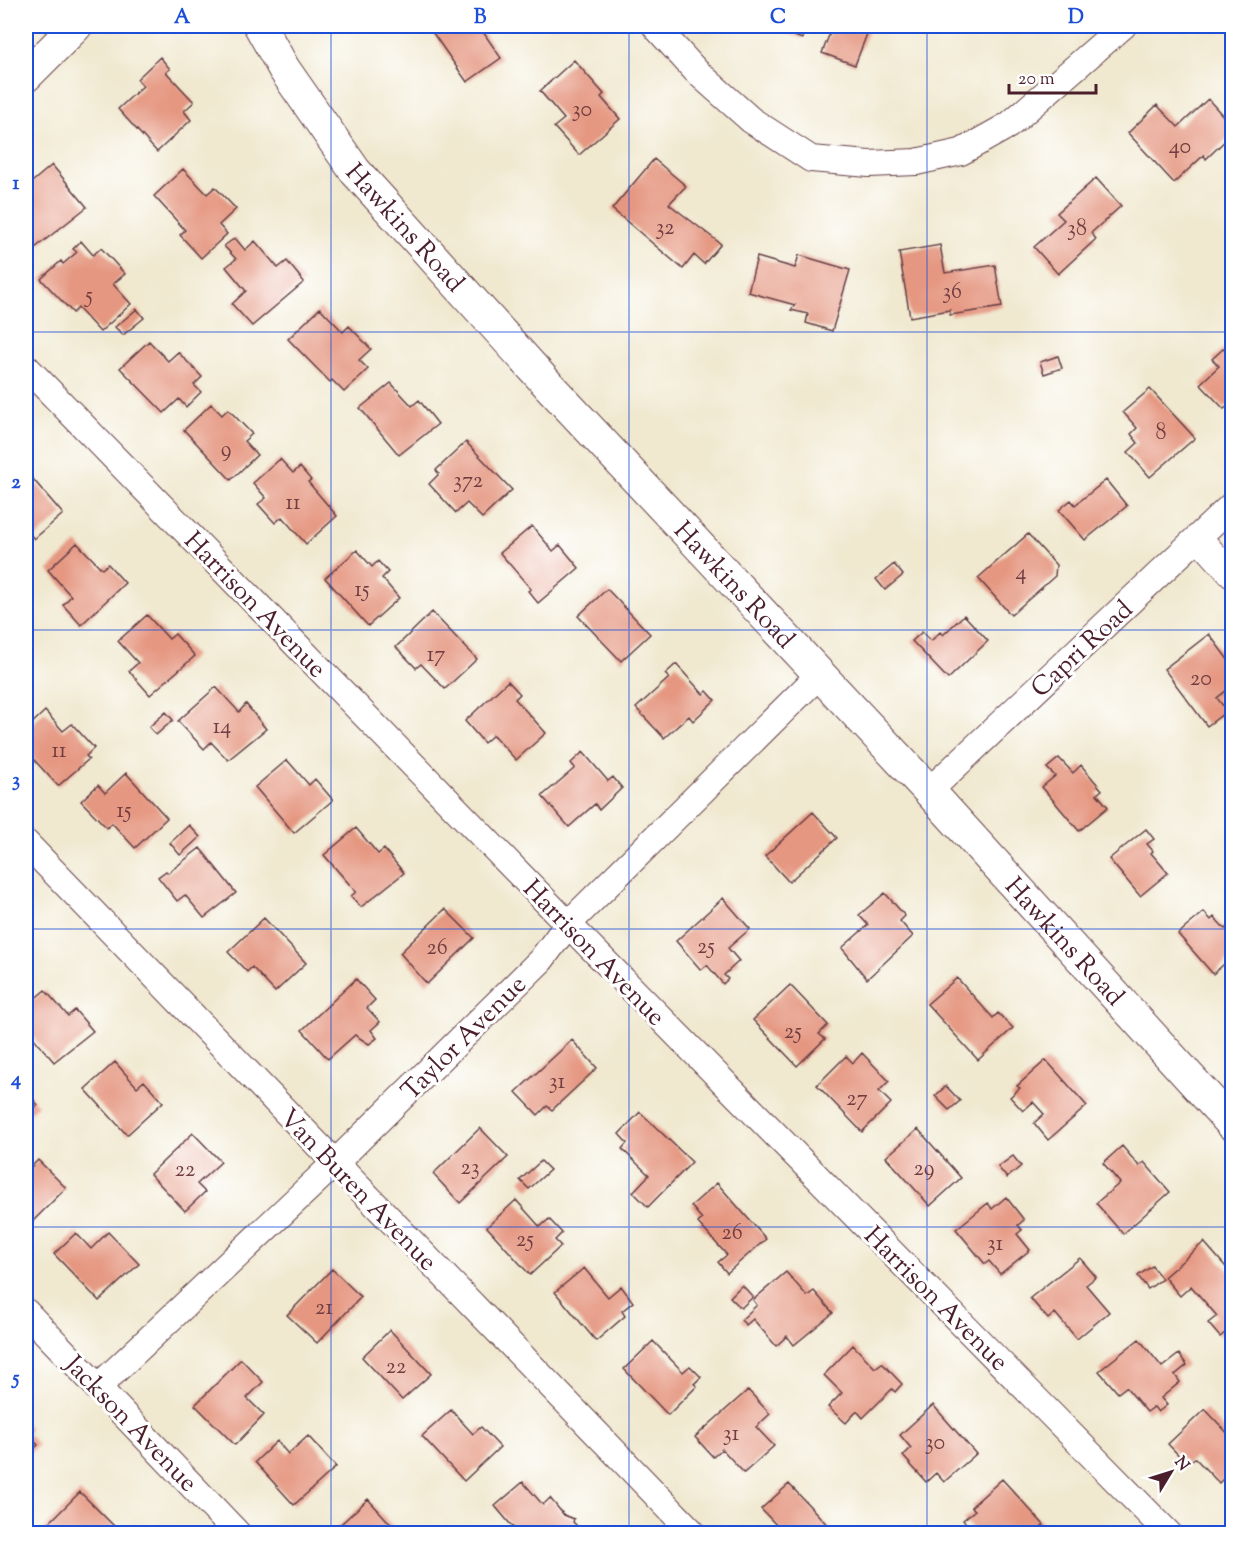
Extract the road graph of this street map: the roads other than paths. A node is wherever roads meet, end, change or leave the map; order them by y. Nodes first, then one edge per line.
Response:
1 (76, 26) edge
2 (260, 26) edge
3 (655, 26) edge
4 (1123, 26) edge
5 (26, 76) edge
6 (26, 367) edge
7 (1233, 505) edge
8 (1198, 537) junction
9 (1233, 575) edge
10 (819, 675) junction
11 (929, 791) junction
12 (26, 843) edge
13 (568, 924) junction
14 (1233, 1124) edge
15 (334, 1164) junction
16 (26, 1312) edge
17 (97, 1388) junction
18 (238, 1533) edge
19 (694, 1533) edge
20 (1169, 1533) edge

1 - 5 street
2 - 10 street, Hawkins Road
3 - 4 street
6 - 13 street, Harrison Avenue
7 - 8 street, Capri Road
8 - 9 street
8 - 11 street, Capri Road
10 - 11 street, Hawkins Road
10 - 13 street, Taylor Avenue
11 - 14 street, Hawkins Road
12 - 15 street, Van Buren Avenue
13 - 15 street, Taylor Avenue
13 - 20 street, Harrison Avenue
15 - 17 street, Taylor Avenue
15 - 19 street, Van Buren Avenue
16 - 17 street, Jackson Avenue
17 - 18 street, Jackson Avenue

